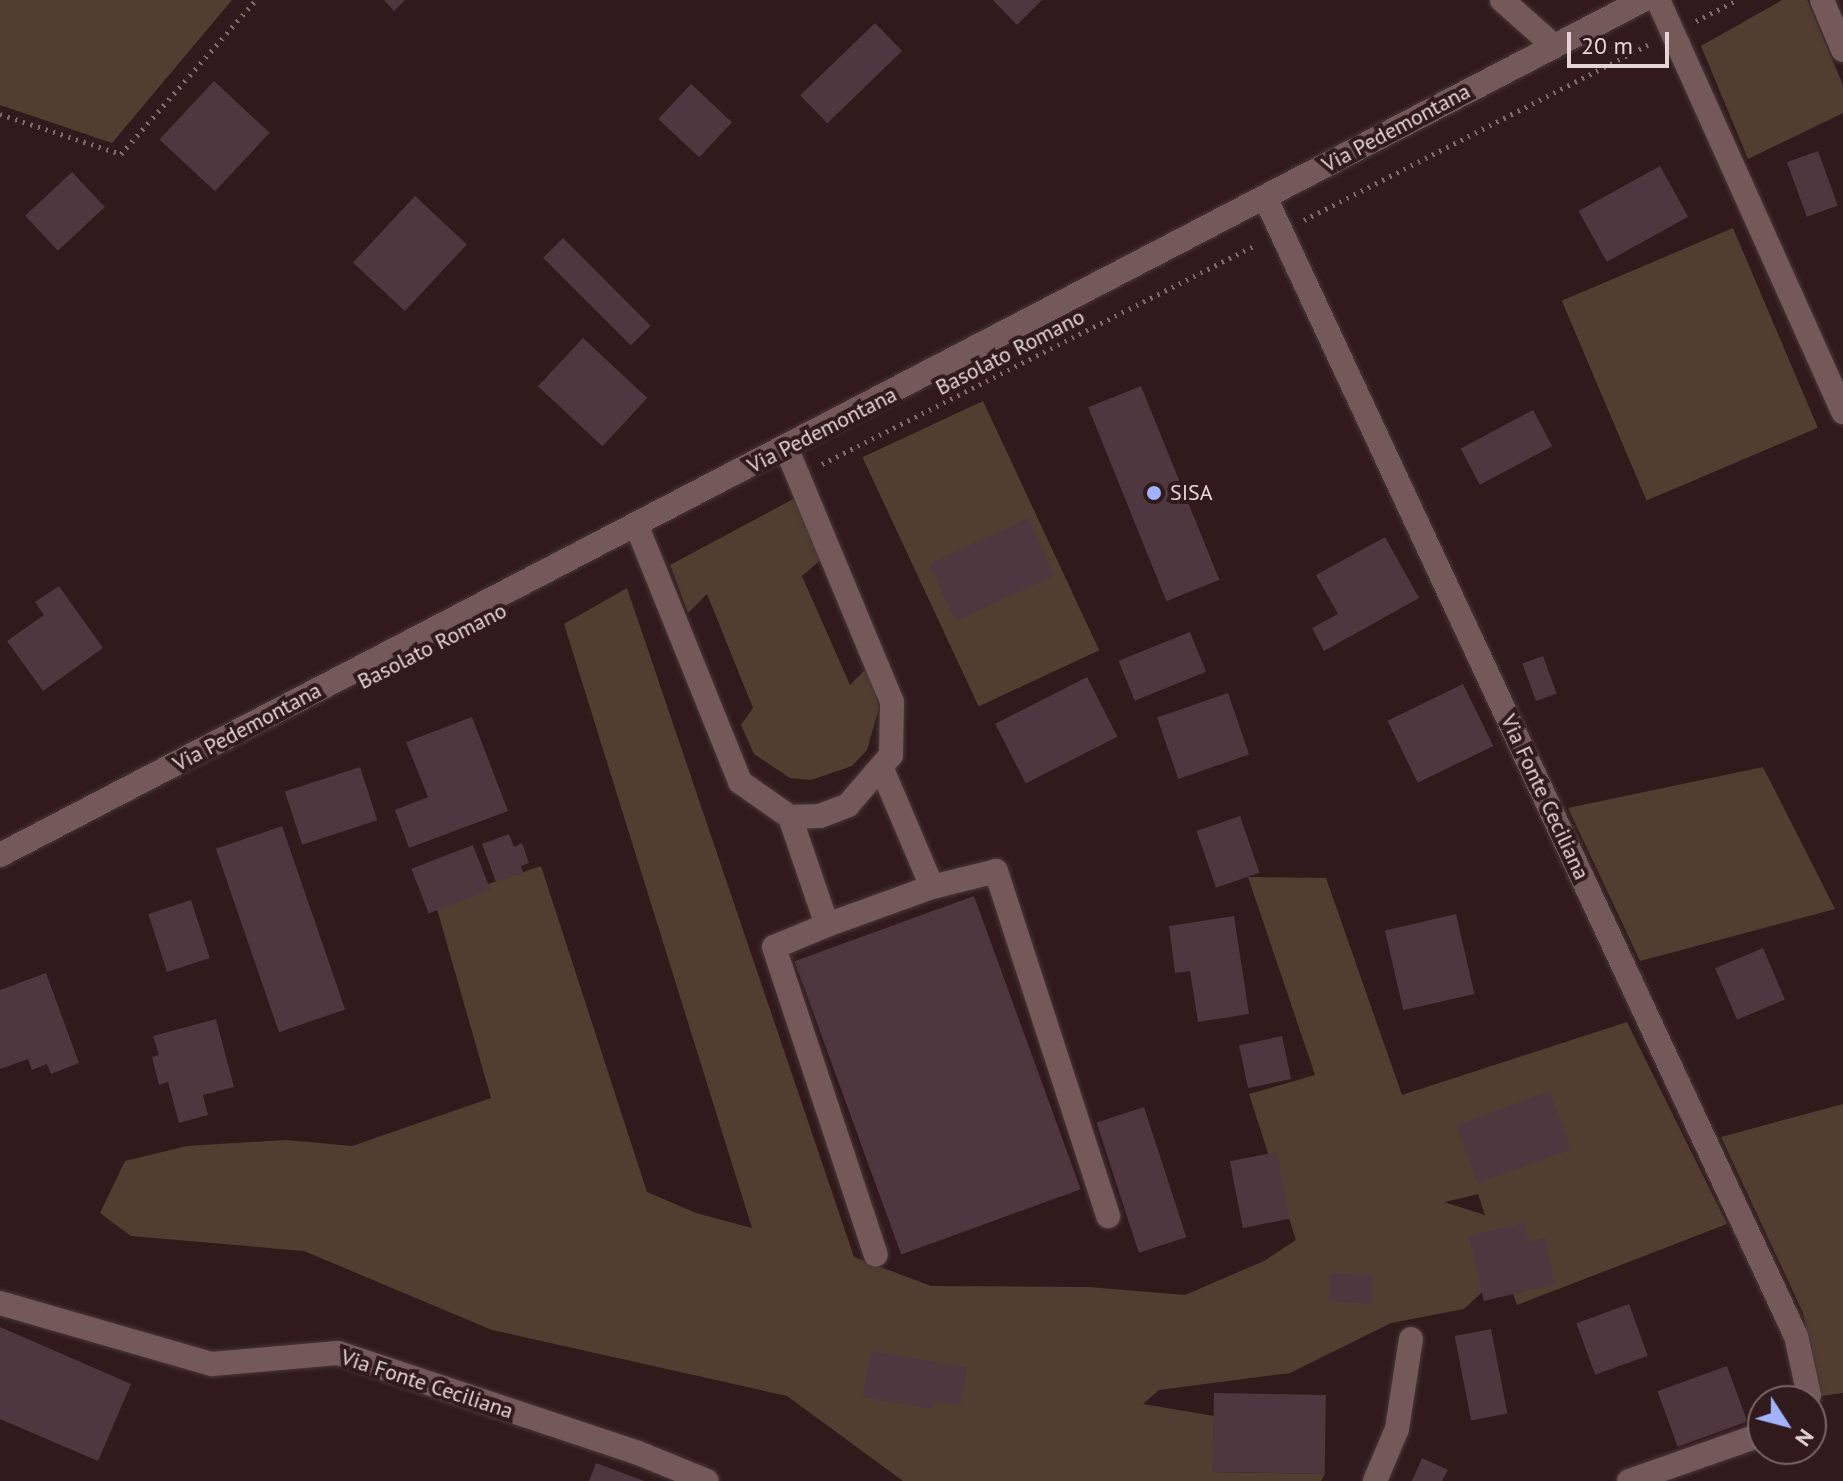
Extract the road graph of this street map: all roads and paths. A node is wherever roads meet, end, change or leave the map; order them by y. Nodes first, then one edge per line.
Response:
1 (256, 0) edge
2 (1502, 0) edge
3 (1643, 0) edge
4 (1658, 0) edge
5 (1737, 0) edge
6 (1822, 0) edge
7 (1673, 32) junction
8 (1554, 46) junction
9 (1843, 50) edge
10 (0, 114) edge
11 (1265, 197) junction
12 (1282, 232) junction
13 (1843, 412) edge
14 (787, 450) junction
15 (798, 477) junction
16 (636, 524) junction
17 (882, 769) junction
18 (790, 817) junction
19 (0, 855) edge
20 (932, 887) junction
21 (827, 925) junction
22 (1108, 1216) dead end
23 (876, 1255) dead end
24 (0, 1303) edge
25 (1411, 1339) dead end
26 (1807, 1385) edge
27 (1747, 1440) edge
28 (707, 1481) edge
29 (1375, 1481) edge
30 (1629, 1481) edge

1 - 10 path
2 - 8 street
3 - 8 street, Via Pedemontana
4 - 7 street
5 - 7 path, Basolato Romano
6 - 9 street
7 - 12 path, Basolato Romano
7 - 13 street
8 - 11 street, Via Pedemontana
11 - 12 street, Via Fonte Ceciliana
11 - 14 street, Via Pedemontana
12 - 15 path, Basolato Romano
12 - 26 street, Via Fonte Ceciliana
14 - 15 street
14 - 16 street, Via Pedemontana
15 - 17 street
16 - 18 street
16 - 19 street, Via Pedemontana
17 - 18 street
17 - 20 street
18 - 21 street
20 - 21 street
20 - 22 street
21 - 23 street
24 - 28 street, Via Fonte Ceciliana
25 - 29 street
27 - 30 street

